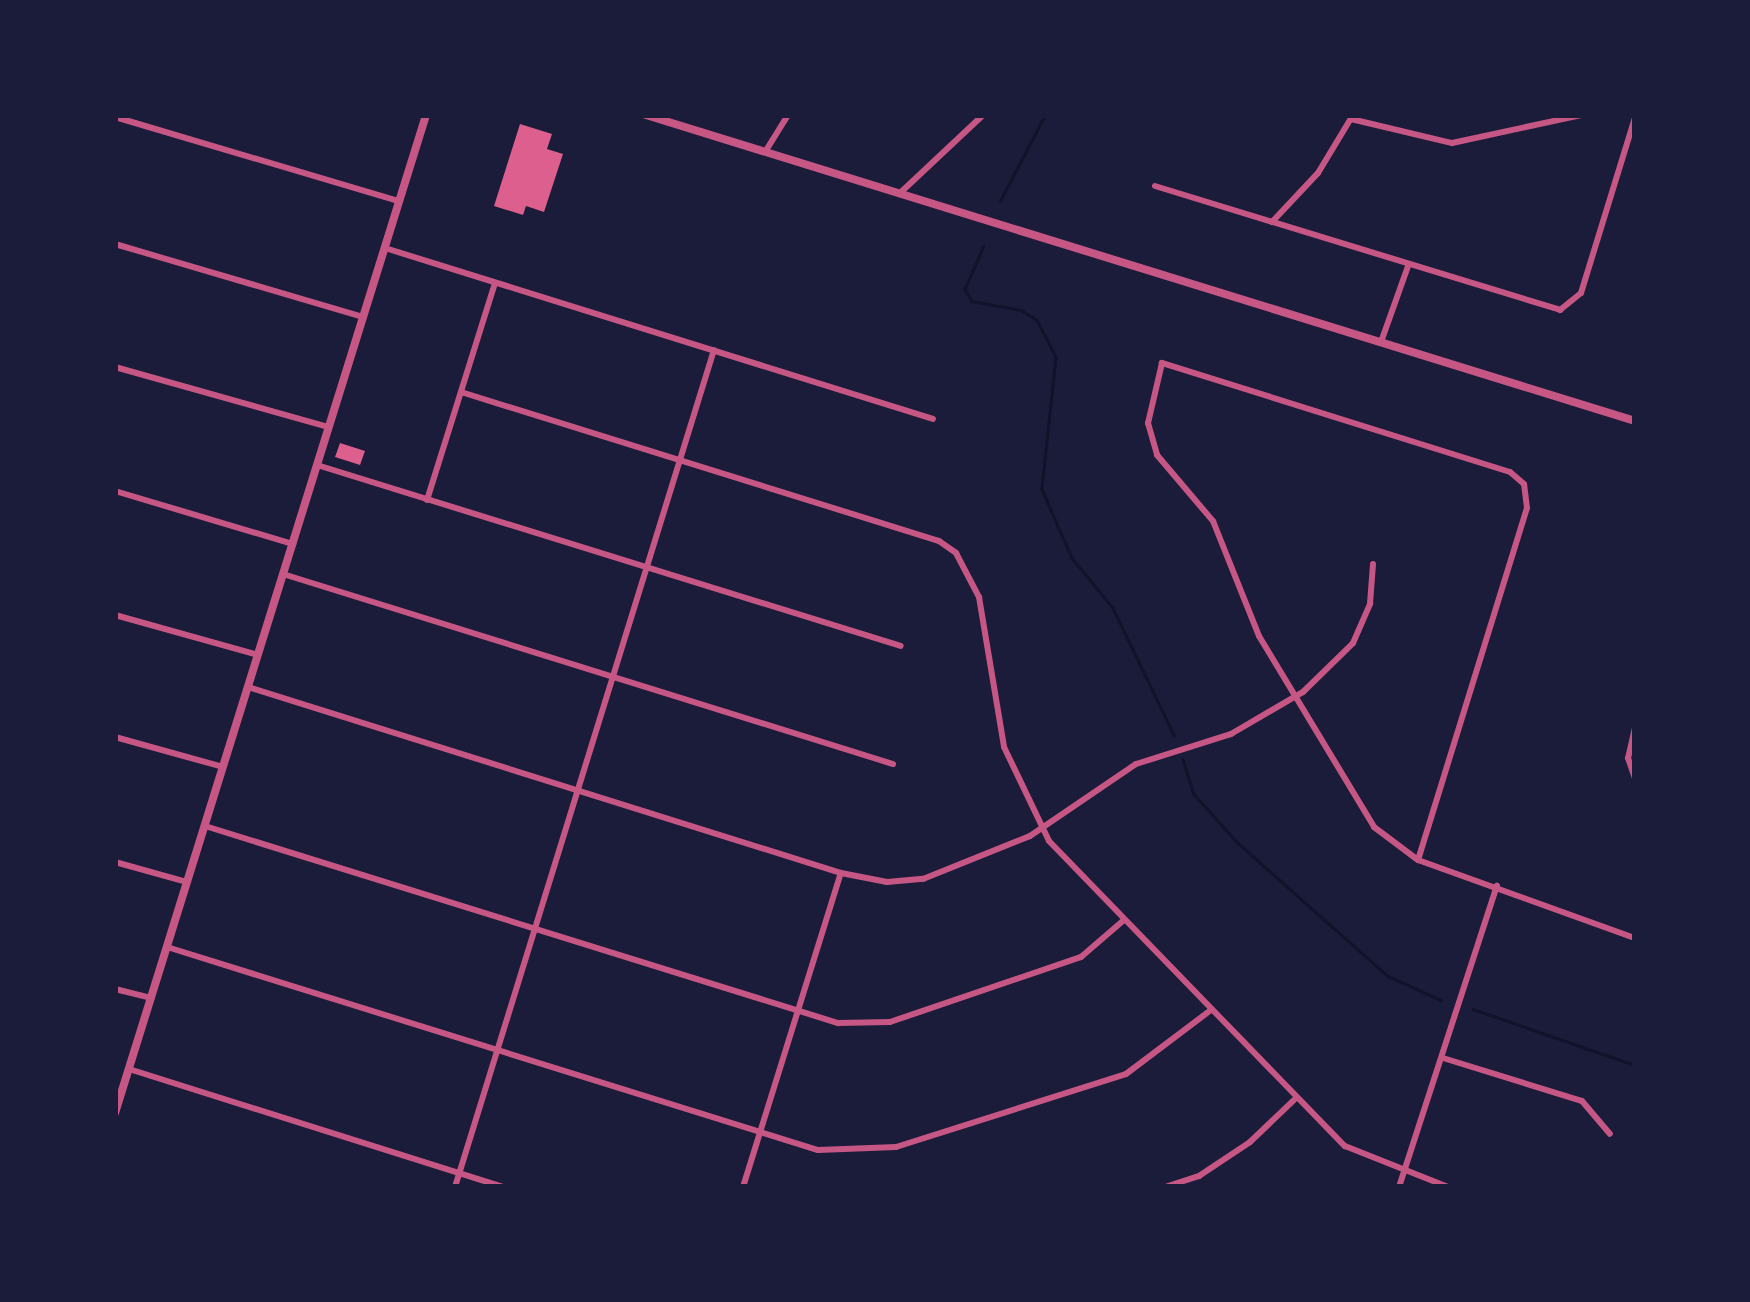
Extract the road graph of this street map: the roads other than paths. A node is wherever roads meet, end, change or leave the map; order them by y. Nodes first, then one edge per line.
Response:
1 (426, 115) edge
2 (646, 115) edge
3 (788, 115) edge
4 (983, 115) edge
5 (1581, 115) edge
6 (115, 117) edge
7 (1352, 117) edge
8 (1635, 118) edge
9 (764, 153) junction
10 (1154, 186) dead end
11 (898, 195) junction
12 (399, 202) junction
13 (1272, 222) junction
14 (115, 244) edge
15 (385, 248) junction
16 (1408, 266) junction
17 (495, 283) junction
18 (364, 317) junction
19 (1381, 342) junction
20 (714, 350) junction
21 (115, 367) edge
22 (461, 392) junction
23 (933, 418) dead end
24 (1635, 421) edge
25 (329, 427) junction
26 (681, 459) junction
27 (317, 465) junction
28 (115, 491) edge
29 (428, 500) junction
30 (292, 544) junction
31 (1373, 564) dead end
32 (647, 569) junction
33 (283, 574) junction
34 (115, 615) edge
35 (901, 646) dead end
36 (258, 654) junction
37 (614, 677) junction
38 (248, 687) junction
39 (1293, 697) junction
40 (1635, 728) edge
41 (115, 738) edge
42 (893, 764) dead end
43 (223, 767) junction
44 (1635, 778) edge
45 (579, 790) junction
46 (204, 826) junction
47 (1040, 828) junction
48 (1418, 860) junction
49 (115, 862) edge
50 (841, 873) junction
51 (187, 882) junction
52 (1497, 886) junction
53 (1124, 920) junction
54 (536, 930) junction
55 (1635, 938) edge
56 (167, 947) junction
57 (115, 989) edge
58 (151, 998) junction
59 (1211, 1010) junction
60 (797, 1012) junction
61 (498, 1052) junction
62 (1443, 1058) junction
63 (129, 1069) junction
64 (1294, 1100) junction
65 (115, 1113) edge
66 (760, 1134) junction
67 (1610, 1134) dead end
68 (1404, 1173) junction
69 (459, 1174) junction
70 (455, 1187) edge
71 (503, 1187) edge
72 (743, 1187) edge
73 (1165, 1187) edge
74 (1399, 1187) edge
75 (1448, 1187) edge

1 - 12 street
2 - 9 street
3 - 9 street
4 - 11 street
5 - 7 street
6 - 12 street
7 - 13 street
8 - 16 street
9 - 11 street
10 - 13 street
11 - 19 street
12 - 15 street
13 - 16 street
14 - 18 street
15 - 17 street
15 - 18 street
16 - 19 street
17 - 20 street
17 - 22 street
18 - 25 street
19 - 24 street
20 - 23 street
20 - 26 street
21 - 25 street
22 - 26 street
22 - 29 street
25 - 27 street
26 - 32 street
26 - 47 street
27 - 29 street
27 - 30 street
28 - 30 street
29 - 32 street
30 - 33 street
31 - 39 street
32 - 35 street
32 - 37 street
33 - 36 street
33 - 37 street
34 - 36 street
36 - 38 street
37 - 42 street
37 - 45 street
38 - 43 street
38 - 45 street
39 - 47 street
39 - 48 street
39 - 48 street
40 - 44 street
41 - 43 street
43 - 46 street
45 - 50 street
45 - 54 street
46 - 51 street
46 - 54 street
47 - 50 street
47 - 53 street
48 - 52 street
49 - 51 street
50 - 60 street
51 - 56 street
52 - 55 street
52 - 62 street
53 - 59 street
53 - 60 street
54 - 60 street
54 - 61 street
56 - 58 street
56 - 61 street
57 - 58 street
58 - 63 street
59 - 64 street
59 - 66 street
60 - 66 street
61 - 66 street
61 - 69 street
62 - 67 street
62 - 68 street
63 - 65 street
63 - 69 street
64 - 68 street
64 - 73 street
66 - 72 street
68 - 74 street
68 - 75 street
69 - 70 street
69 - 71 street

